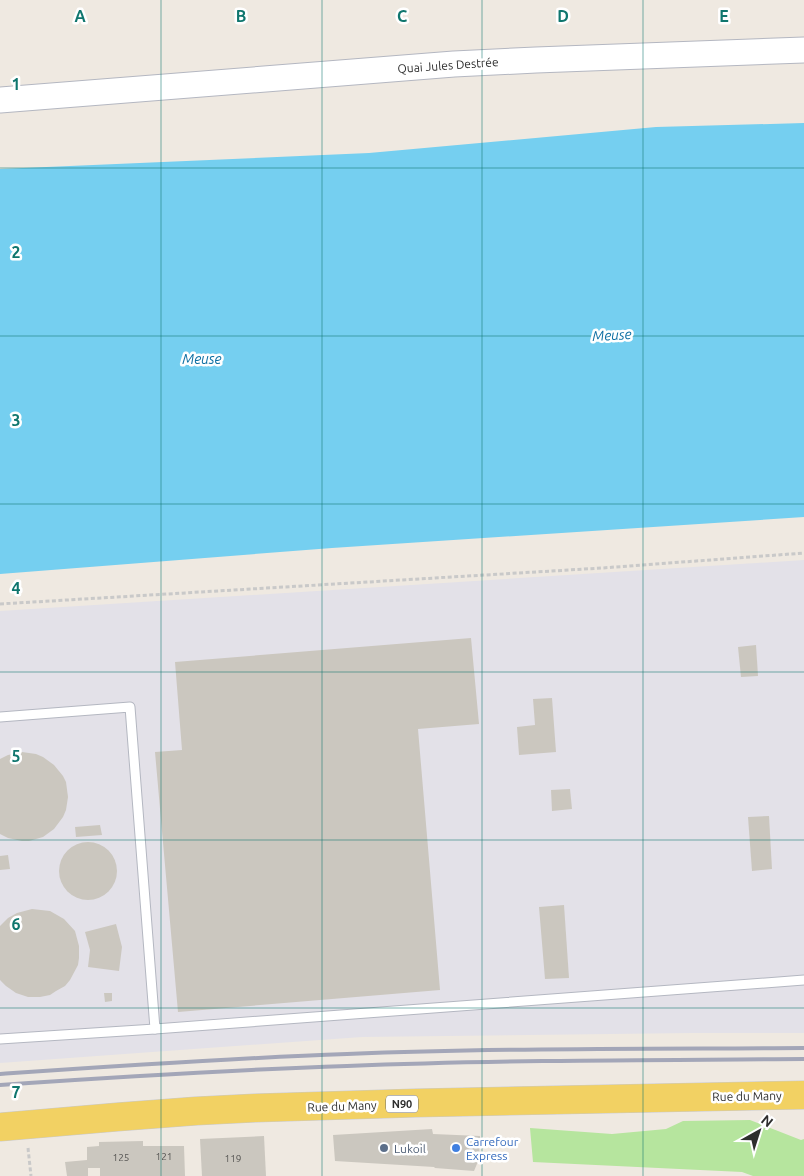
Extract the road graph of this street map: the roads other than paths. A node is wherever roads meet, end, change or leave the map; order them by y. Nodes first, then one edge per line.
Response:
1 (804, 50) edge
2 (0, 100) edge
3 (0, 717) edge
4 (804, 980) edge
5 (155, 1029) junction
6 (0, 1039) edge
7 (804, 1094) edge
8 (13, 1126) edge

1 - 2 main road, Quai Jules Destrée
3 - 5 lane
4 - 5 lane
5 - 6 lane
7 - 8 main road, Rue du Many / N90

